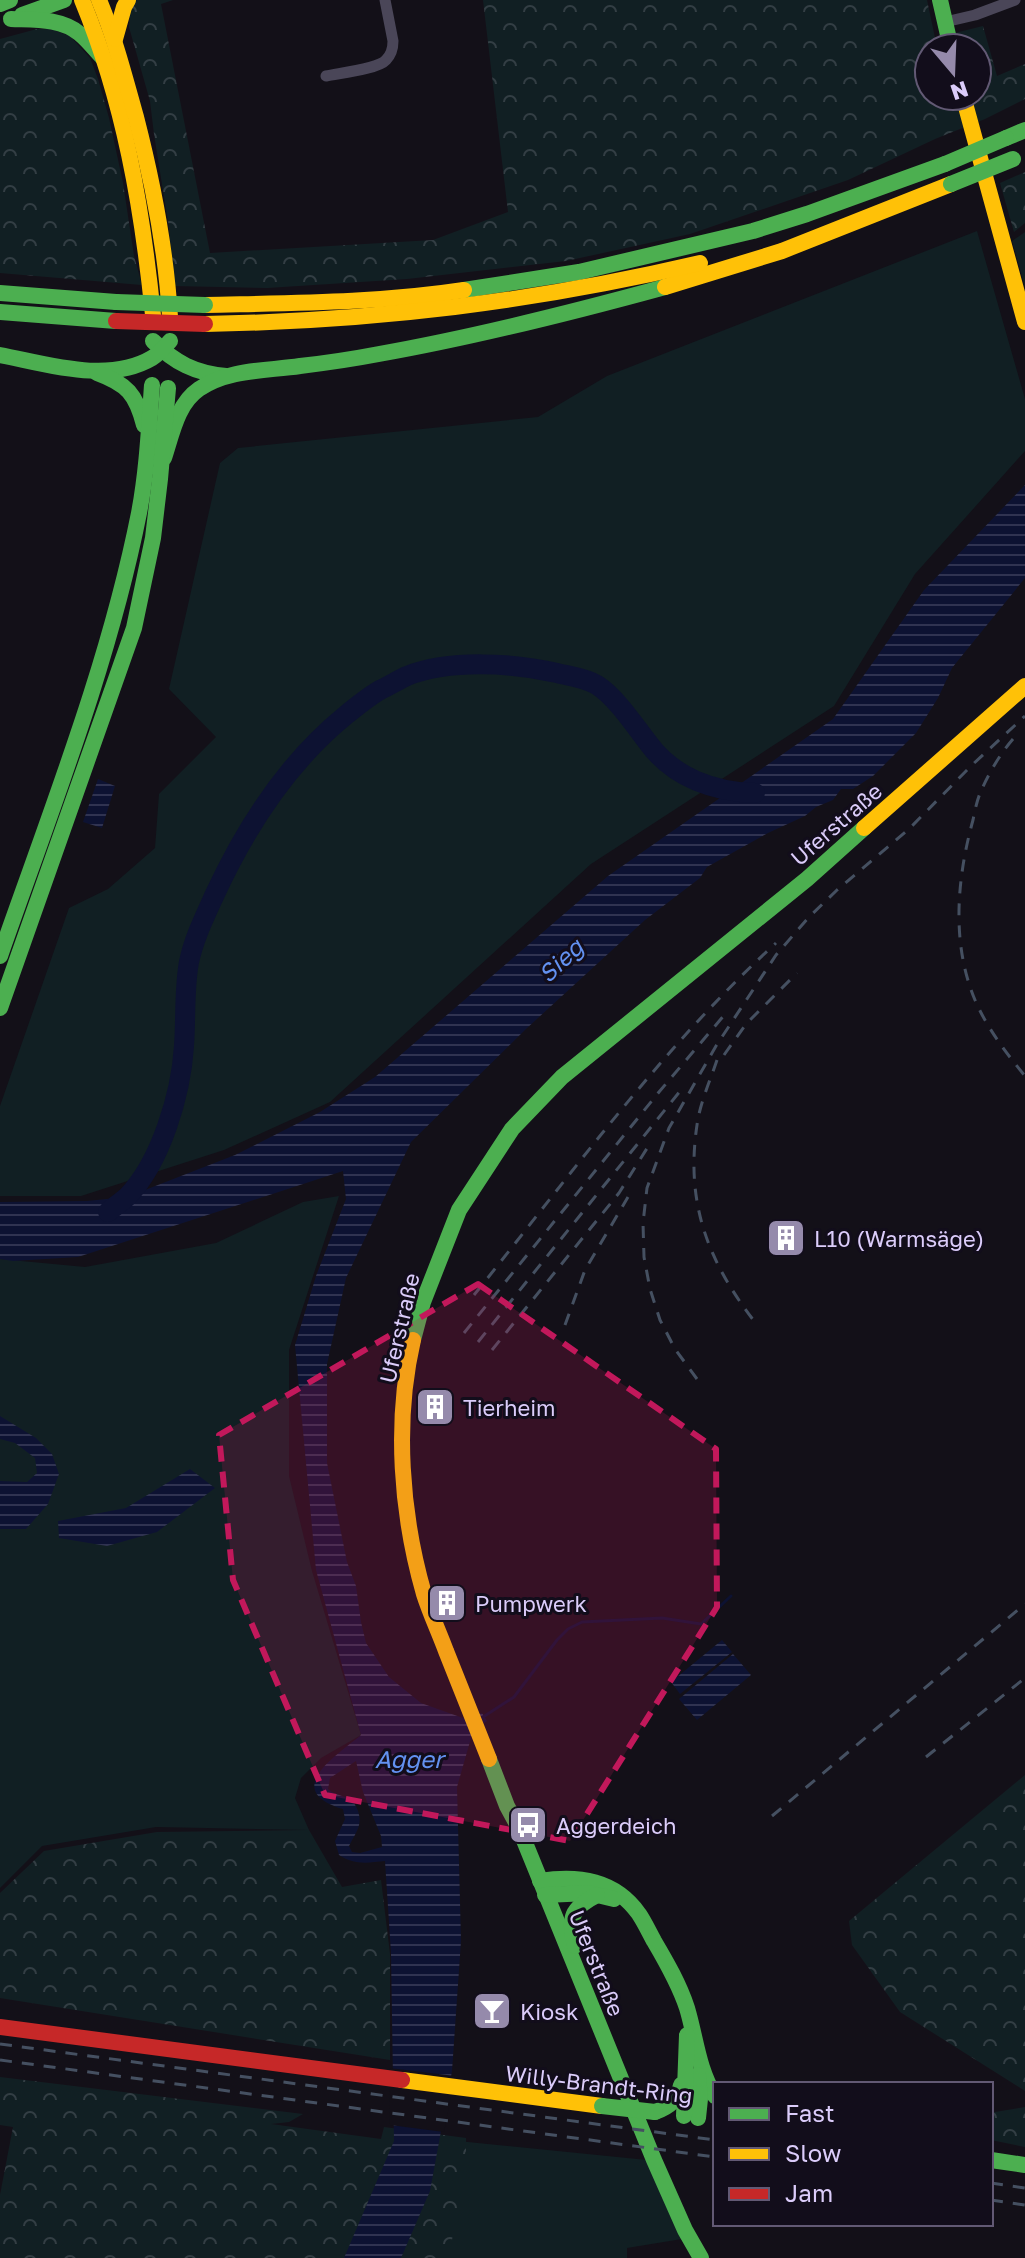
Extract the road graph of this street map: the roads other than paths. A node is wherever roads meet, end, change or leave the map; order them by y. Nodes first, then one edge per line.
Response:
1 (10, 0) edge
2 (64, 0) edge
3 (82, 0) edge
4 (99, 0) edge
5 (128, 0) edge
6 (385, 0) edge
7 (940, 0) edge
8 (1015, 0) edge
9 (0, 4) edge
10 (5, 21) edge
11 (945, 22) junction
12 (947, 32) edge
13 (115, 39) junction
14 (107, 62) junction
15 (326, 76) dead end
16 (967, 112) edge
17 (1025, 130) edge
18 (1019, 156) edge
19 (879, 213) junction
20 (0, 293) edge
21 (0, 312) edge
22 (1025, 322) edge
23 (162, 350) junction
24 (0, 355) edge
25 (86, 369) junction
26 (230, 376) junction
27 (160, 387) junction
28 (148, 445) junction
29 (164, 458) junction
30 (1025, 686) edge
31 (0, 956) edge
32 (0, 1008) edge
33 (543, 1888) junction
34 (600, 1894) junction
35 (651, 1936) junction
36 (580, 1979) junction
37 (686, 2005) junction
38 (0, 2027) edge
39 (687, 2035) junction
40 (697, 2053) junction
41 (713, 2093) edge
42 (661, 2111) junction
43 (699, 2118) edge
44 (993, 2160) edge
45 (1025, 2165) edge
46 (701, 2258) edge

1 - 9 main road
2 - 10 main road
3 - 14 main road
4 - 13 main road
5 - 13 main road
6 - 15 street
7 - 11 main road
8 - 11 street
10 - 14 main road
11 - 12 main road
13 - 23 main road
14 - 23 main road
16 - 22 main road
17 - 20 main road, bridge
18 - 19 main road, bridge
19 - 21 main road, bridge
19 - 26 main road
23 - 25 main road
23 - 26 main road
23 - 27 main road
24 - 25 main road
25 - 28 main road
26 - 29 main road
27 - 28 main road
27 - 29 main road
28 - 31 main road
29 - 32 main road
30 - 33 main road, Uferstraße
33 - 34 main road
33 - 35 main road
33 - 36 main road, Uferstraße
34 - 35 main road
34 - 36 main road
35 - 37 main road
36 - 46 main road, Uferstraße
37 - 39 main road
37 - 40 main road
38 - 42 main road, Willy-Brandt-Ring, bridge
39 - 42 main road
39 - 43 main road
40 - 41 main road
40 - 43 main road
42 - 43 main road, Willy-Brandt-Ring
44 - 45 main road

